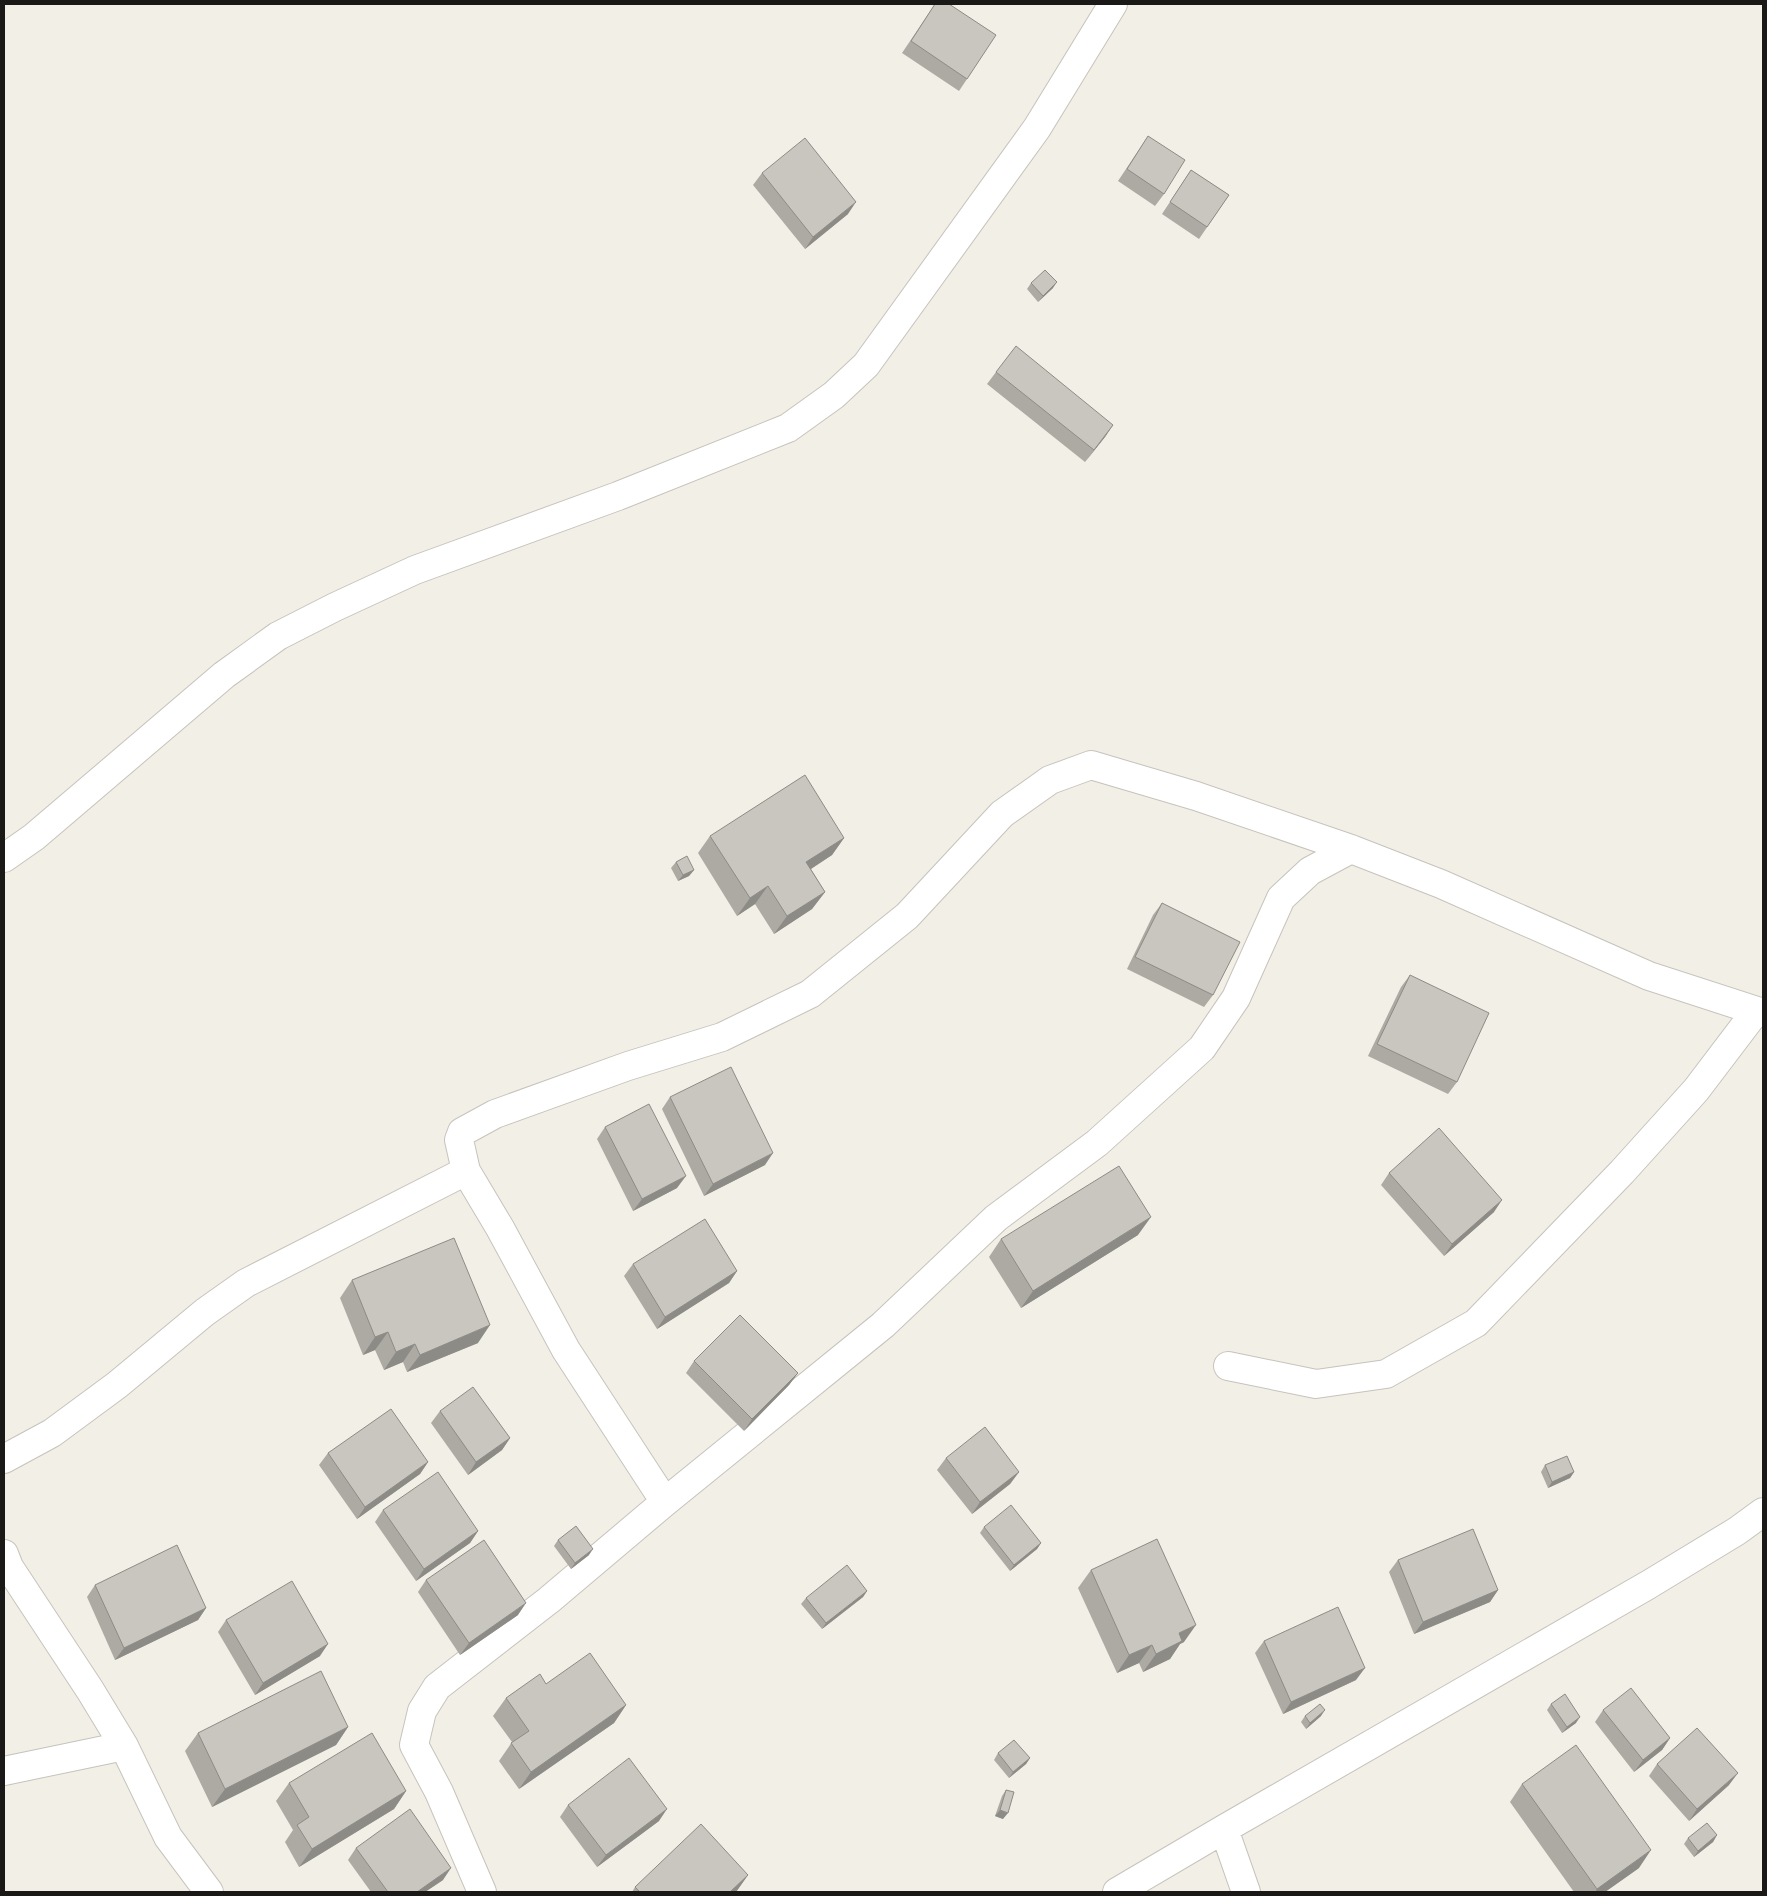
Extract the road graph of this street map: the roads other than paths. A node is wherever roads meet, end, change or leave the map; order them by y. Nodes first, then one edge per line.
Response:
1 (1113, 4) edge
2 (1351, 849) junction
3 (4, 858) edge
4 (1760, 1012) edge
5 (466, 1172) junction
6 (1228, 1366) dead end
7 (4, 1459) edge
8 (665, 1502) junction
9 (1763, 1512) edge
10 (4, 1554) edge
11 (124, 1746) junction
12 (4, 1771) edge
13 (1224, 1829) junction
14 (209, 1892) edge
15 (482, 1892) edge
16 (1117, 1892) edge
17 (1246, 1892) edge

1 - 3 street
2 - 4 street
2 - 5 street
2 - 8 street
4 - 6 street
5 - 7 street
5 - 8 street
8 - 15 street
9 - 13 street
10 - 11 street
11 - 12 street
11 - 14 street
13 - 16 street
13 - 17 street

